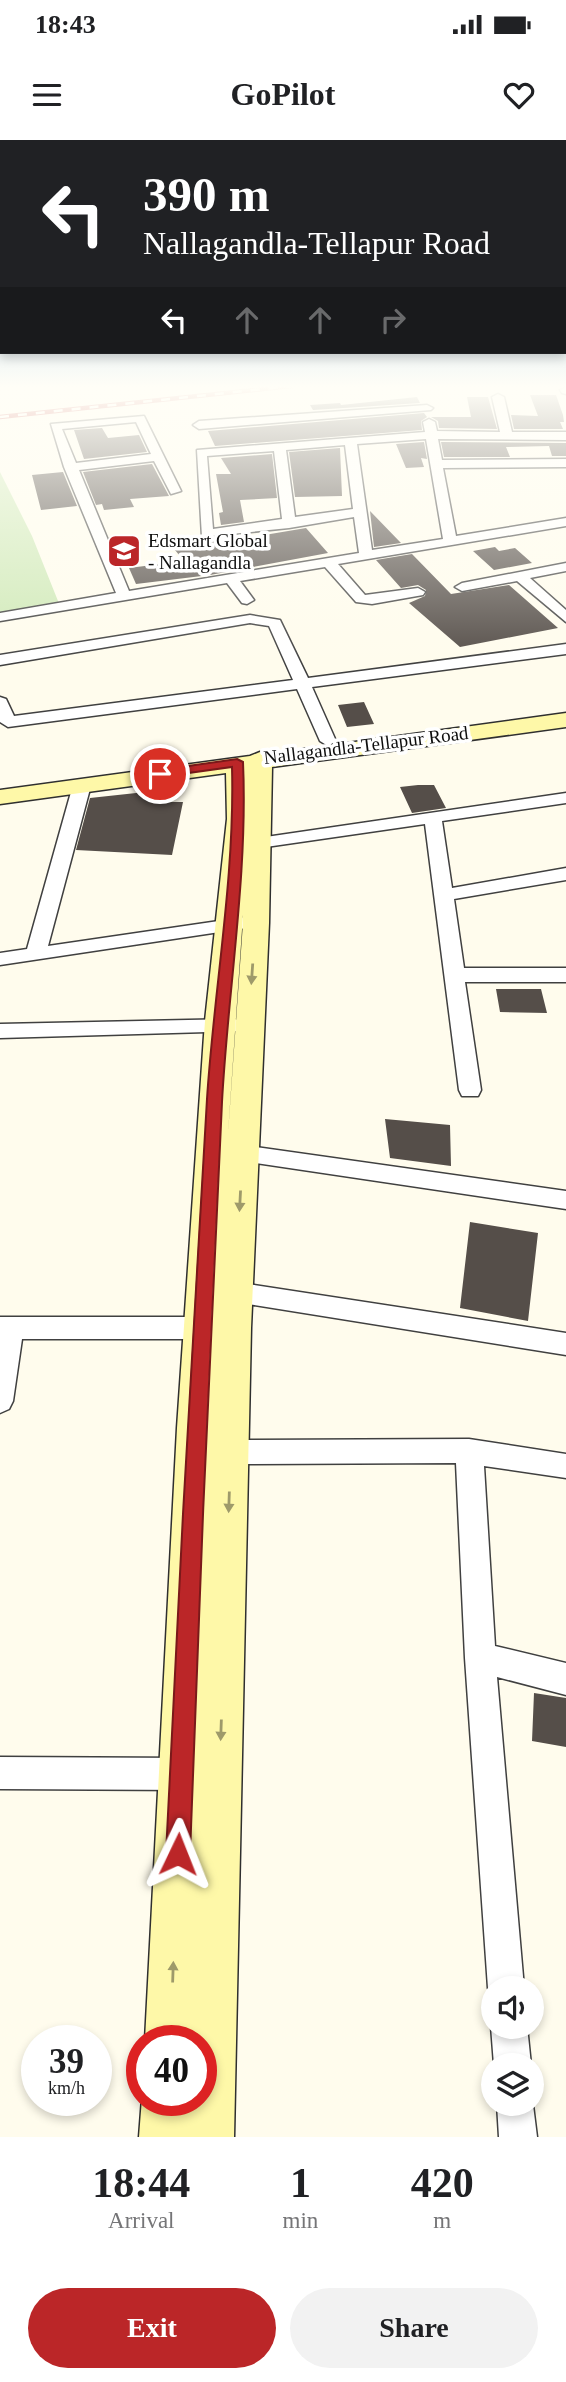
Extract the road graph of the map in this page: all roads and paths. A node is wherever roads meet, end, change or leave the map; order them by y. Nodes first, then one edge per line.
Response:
1 (75, 479) edge
2 (169, 479) edge
3 (203, 479) edge
4 (283, 479) edge
5 (354, 479) edge
6 (439, 479) edge
7 (175, 491) dead end
8 (359, 512) junction
9 (565, 523) edge
10 (289, 524) junction
11 (450, 539) junction
12 (366, 555) junction
13 (328, 561) junction
14 (566, 567) edge
15 (520, 576) junction
16 (230, 578) junction
17 (462, 587) dead end
18 (418, 592) dead end
19 (124, 596) junction
20 (247, 600) dead end
21 (0, 617) edge
22 (566, 618) edge
23 (566, 649) edge
24 (0, 660) edge
25 (303, 683) junction
26 (0, 702) edge
27 (566, 710) edge
28 (549, 718) edge
29 (4, 723) edge
30 (328, 741) junction
31 (249, 761) junction
32 (0, 784) edge
33 (82, 785) junction
34 (0, 797) edge
35 (566, 798) edge
36 (433, 818) junction
37 (259, 843) junction
38 (566, 874) edge
39 (443, 895) junction
40 (242, 924) junction
41 (36, 953) junction
42 (0, 958) edge
43 (455, 975) junction
44 (566, 975) edge
45 (234, 1026) junction
46 (0, 1031) edge
47 (470, 1090) dead end
48 (242, 1153) junction
49 (566, 1200) edge
50 (223, 1316) junction
51 (6, 1328) edge
52 (566, 1344) edge
53 (0, 1401) edge
54 (469, 1451) junction
55 (231, 1452) junction
56 (566, 1466) edge
57 (480, 1658) junction
58 (566, 1679) edge
59 (0, 1773) edge
60 (181, 1774) junction
61 (219, 1774) junction
62 (505, 1976) edge
63 (171, 2025) edge
64 (166, 2116) edge
65 (517, 2116) edge
66 (165, 2137) edge
67 (208, 2137) edge
68 (518, 2137) edge

1 - 19 street
2 - 7 street
3 - 10 street
4 - 10 street
5 - 8 street
6 - 11 street
8 - 10 street
8 - 12 street
9 - 11 street
11 - 12 street
12 - 13 street
13 - 16 street
13 - 18 street
14 - 15 street
15 - 17 street
15 - 22 street
16 - 19 street
16 - 20 street
19 - 21 street
23 - 25 street
24 - 25 street
25 - 29 street
25 - 30 street
26 - 29 street
27 - 28 street, Nallagandla-Tellapur Road
28 - 30 street, Nallagandla-Tellapur Road
28 - 31 street, Nallagandla-Tellapur Road
30 - 32 street, Nallagandla-Tellapur Road
31 - 33 street, Nallagandla-Tellapur Road
31 - 37 street
31 - 40 street
33 - 34 street, Nallagandla-Tellapur Road
33 - 41 street
35 - 36 street
36 - 37 street
36 - 39 street
37 - 40 street
38 - 39 street
39 - 43 street
40 - 41 street
40 - 45 street
41 - 42 street
43 - 44 street
43 - 47 street
45 - 46 street
45 - 48 street
45 - 50 street
48 - 49 street
48 -> 50 street
50 - 51 street
50 - 52 street
50 - 55 street
50 - 60 street
51 - 53 street
54 - 55 street
54 - 56 street
54 - 57 street
55 -> 61 street
57 - 58 street
57 - 62 street
59 - 60 street
60 - 61 street
63 -> 60 street
61 - 67 street
64 - 66 street
65 - 68 street

